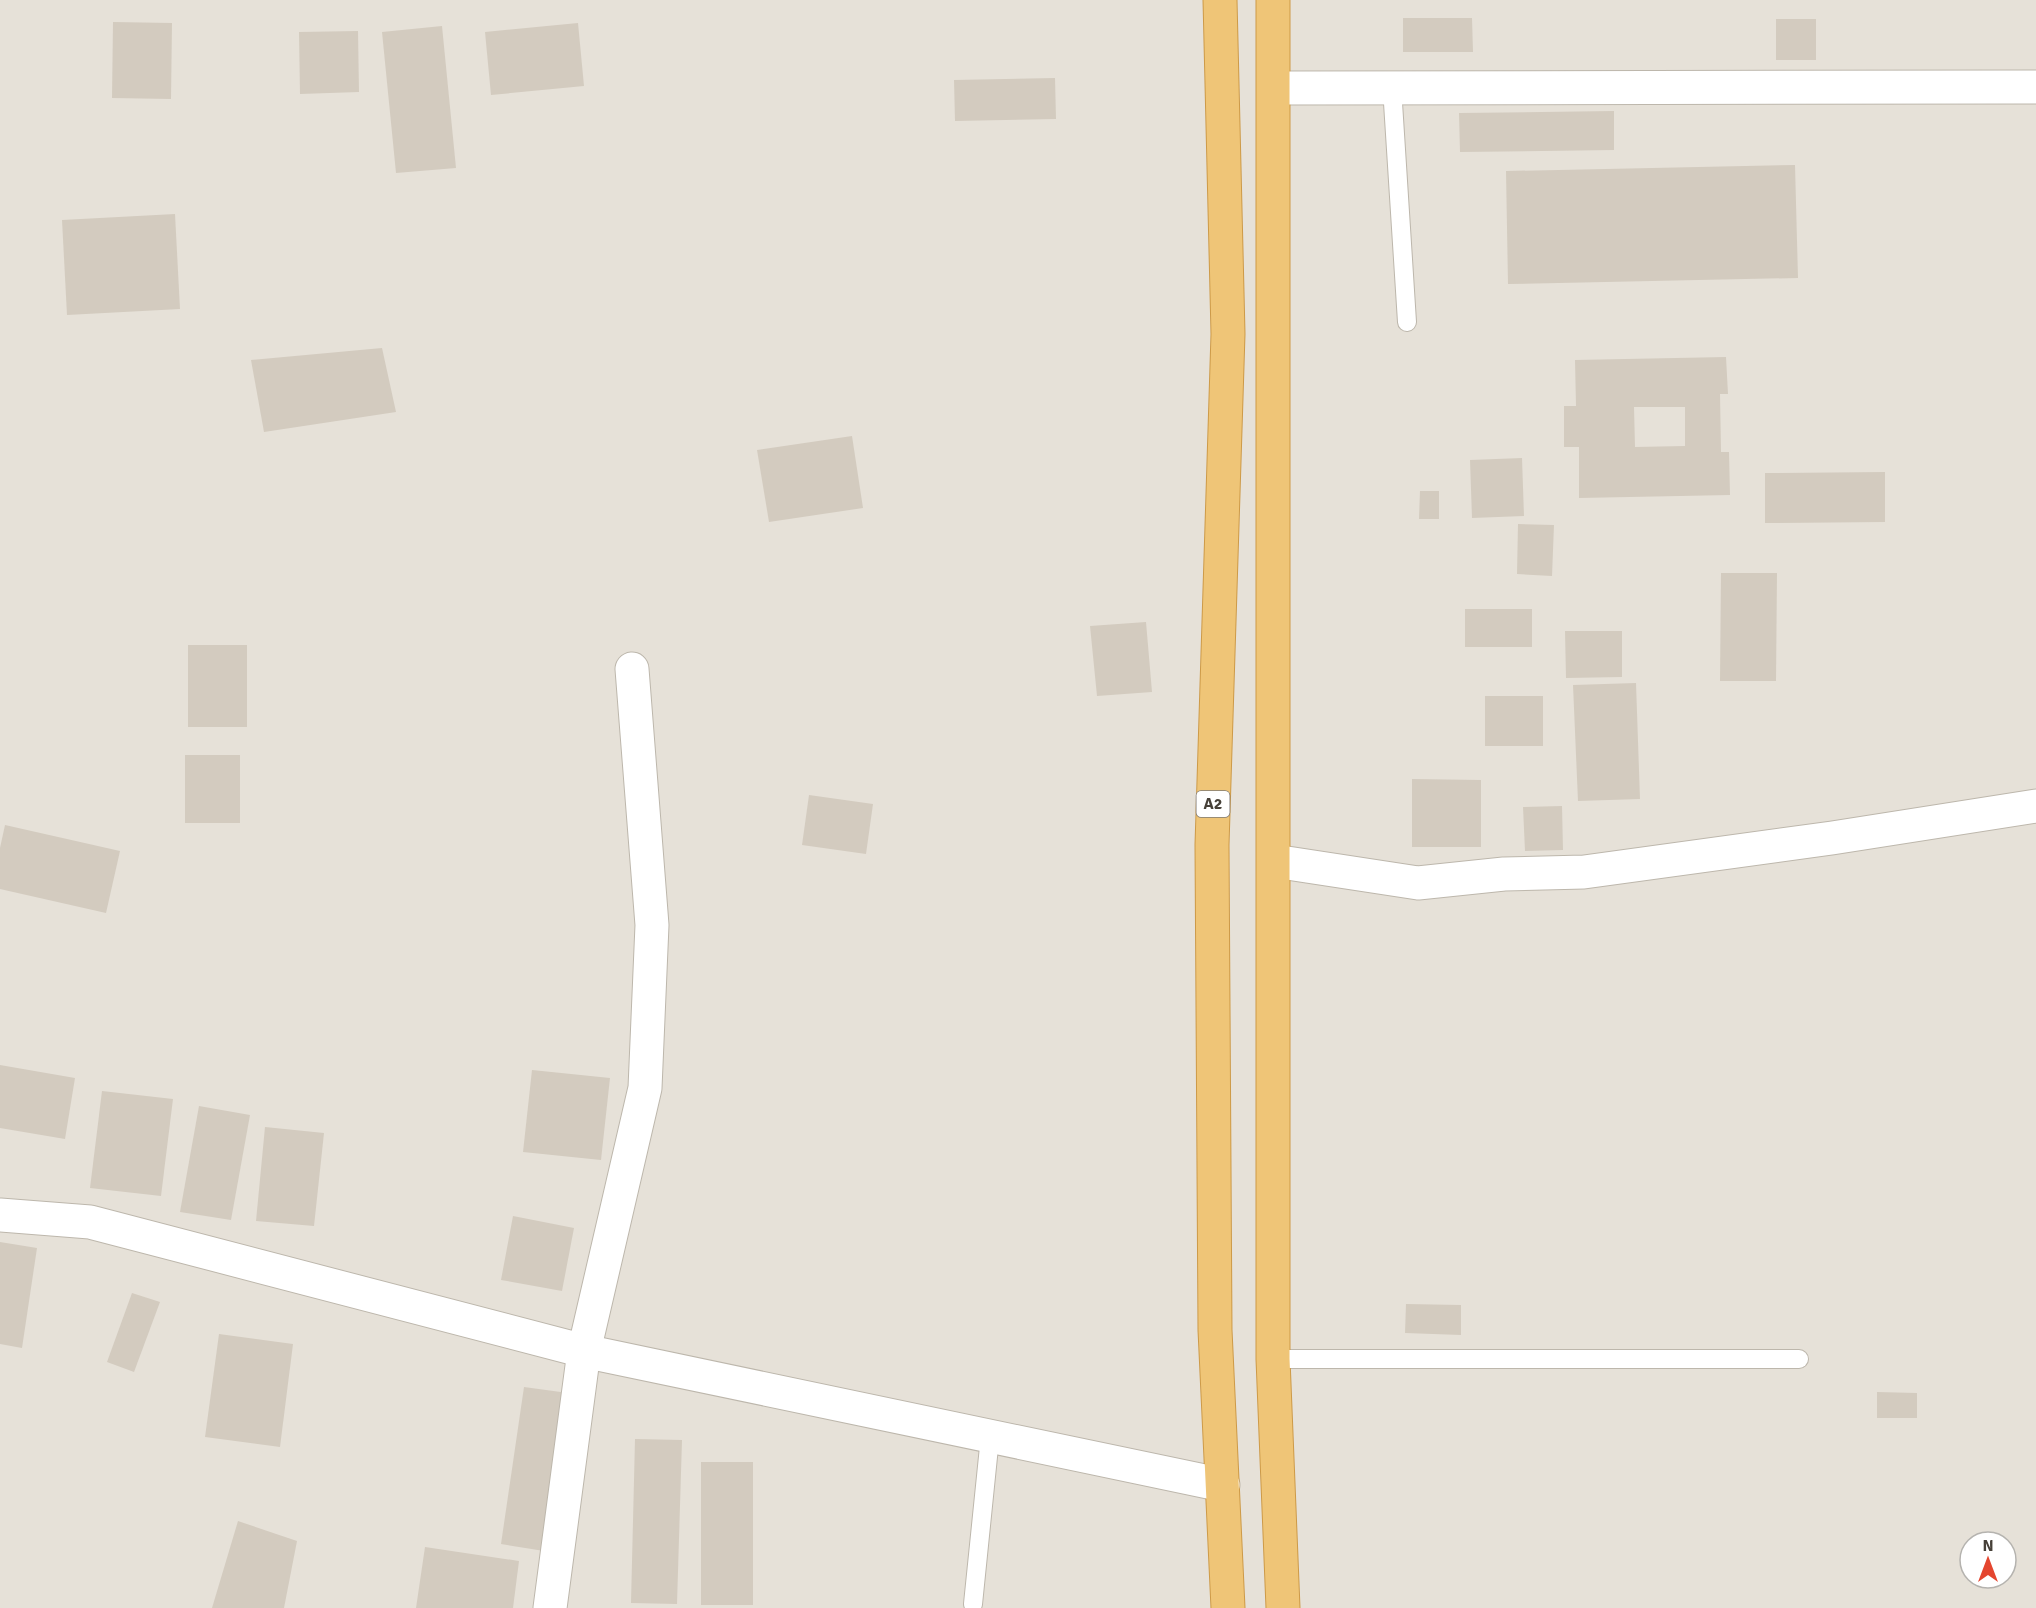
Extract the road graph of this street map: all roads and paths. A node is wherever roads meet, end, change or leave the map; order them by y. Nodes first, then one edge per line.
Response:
1 (1220, 0) edge
2 (1274, 0) edge
3 (1392, 87) junction
4 (2036, 87) edge
5 (1275, 88) junction
6 (1407, 322) dead end
7 (632, 669) dead end
8 (2036, 806) edge
9 (1274, 861) junction
10 (0, 1215) edge
11 (584, 1351) junction
12 (1273, 1359) junction
13 (1799, 1359) dead end
14 (990, 1437) junction
15 (1223, 1485) junction
16 (973, 1604) dead end
17 (550, 1608) edge
18 (1228, 1608) edge
19 (1283, 1608) edge

1 - 15 highway, A2
2 - 5 highway
3 - 4 street
3 - 5 street
3 - 6 lane
5 - 9 highway
7 - 11 street
8 - 9 street
9 - 12 highway
10 - 11 street
11 - 14 street
11 - 17 street
12 - 13 lane
12 - 19 highway
14 - 15 street
14 - 16 lane
15 - 18 highway, A2

